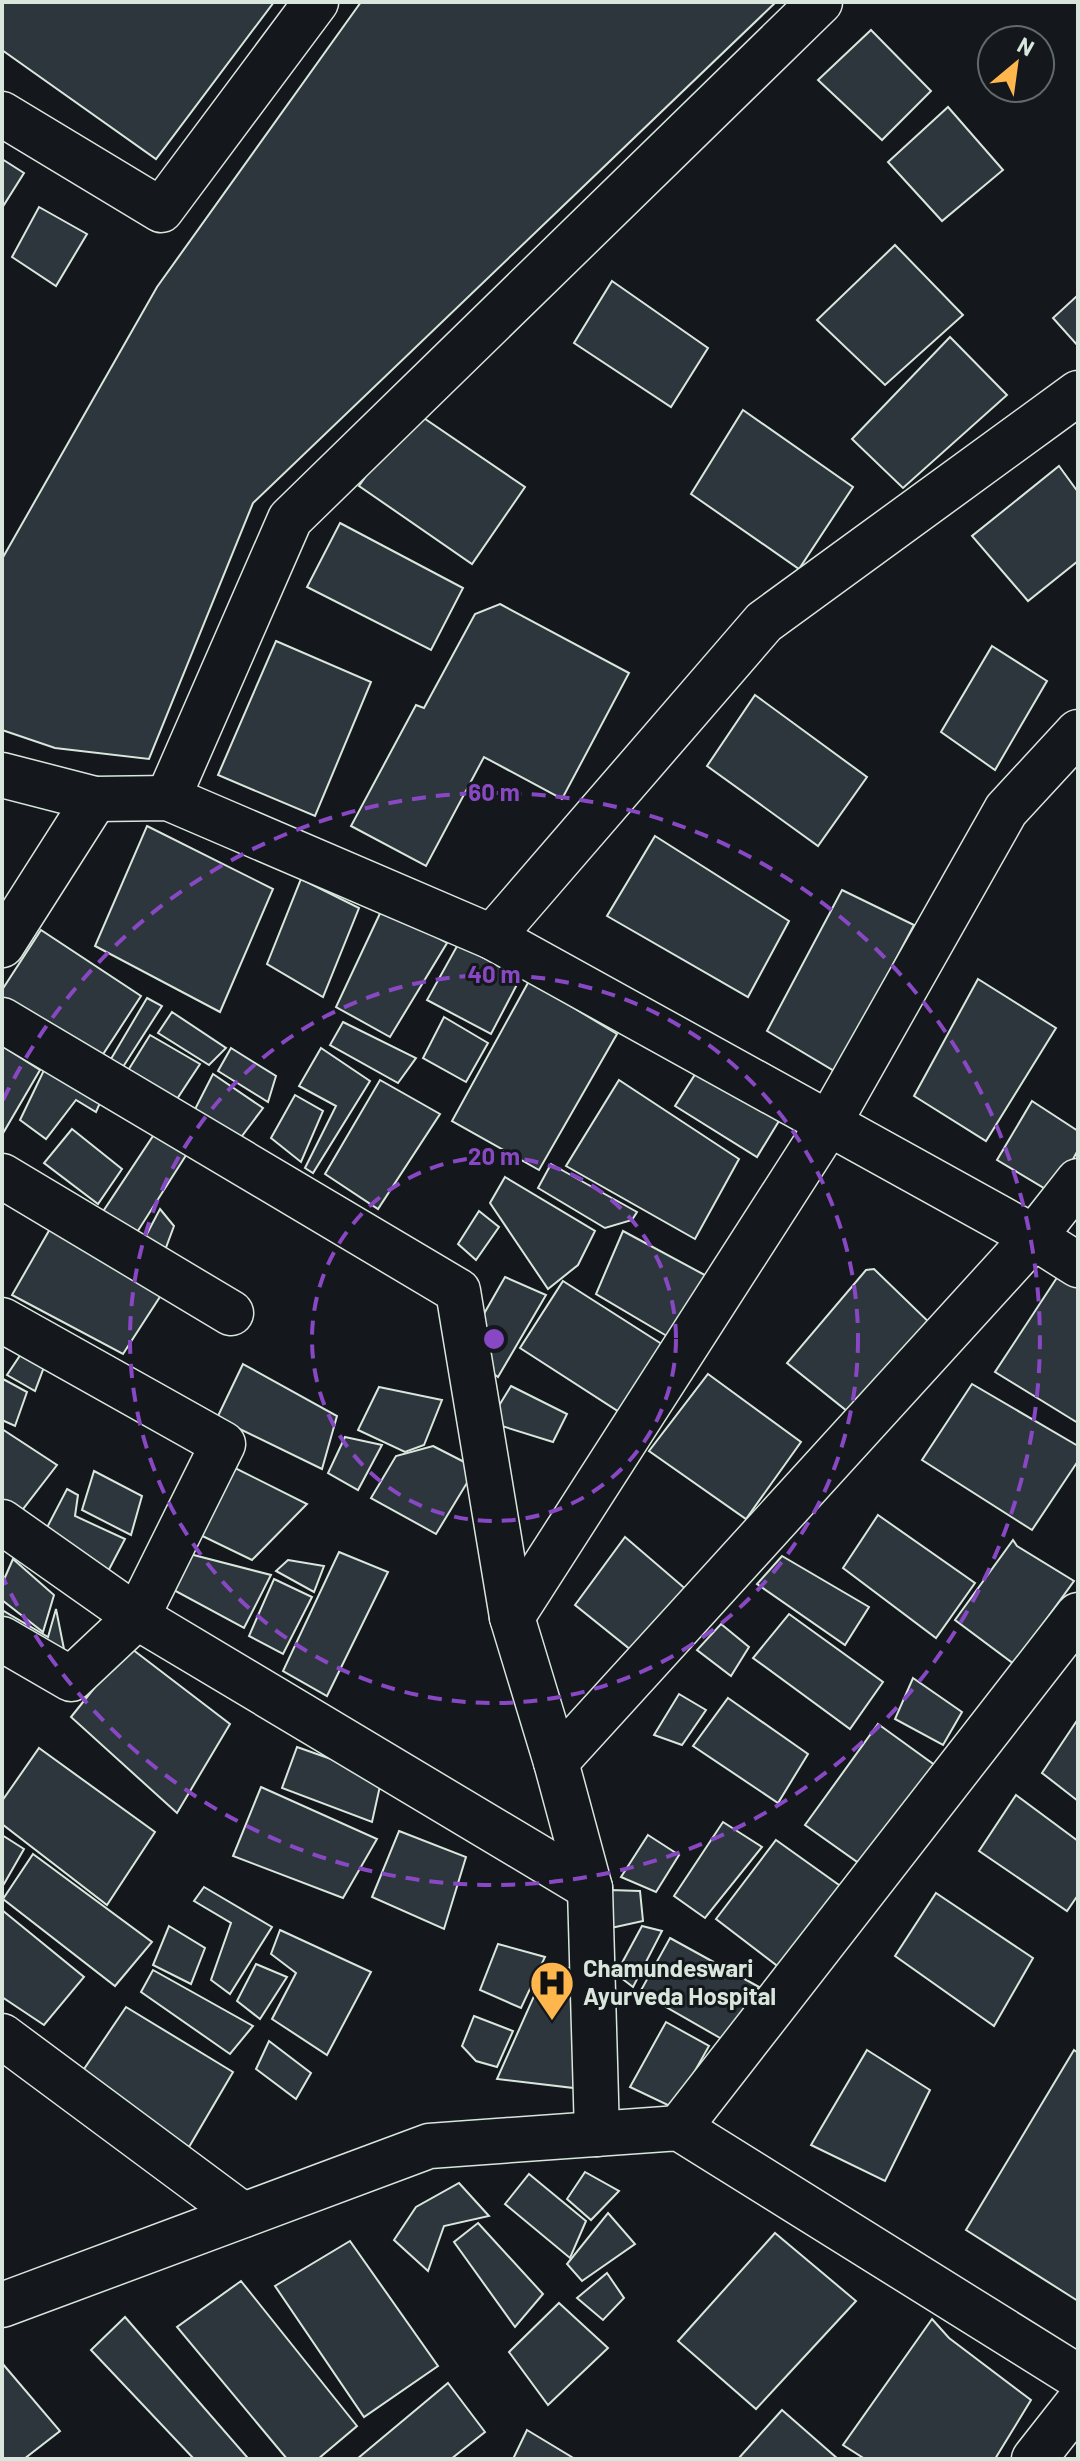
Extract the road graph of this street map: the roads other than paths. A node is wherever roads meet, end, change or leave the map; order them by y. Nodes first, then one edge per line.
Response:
1 (316, 2) edge
2 (820, 2) edge
3 (2, 114) edge
4 (1078, 393) edge
5 (1078, 732) edge
6 (2, 775) edge
7 (168, 798) junction
8 (95, 799) junction
9 (492, 937) junction
10 (2, 945) edge
11 (2, 1020) edge
12 (829, 1123) junction
13 (2, 1176) edge
14 (1078, 1181) edge
15 (1034, 1237) junction
16 (1078, 1265) edge
17 (231, 1313) dead end
18 (2, 1320) edge
19 (2, 1522) edge
20 (1078, 1615) edge
21 (137, 1617) junction
22 (512, 1617) junction
23 (2, 1639) edge
24 (556, 1762) junction
25 (590, 1888) junction
26 (2, 2036) edge
27 (679, 2128) junction
28 (597, 2134) junction
29 (243, 2215) junction
30 (2, 2305) edge
31 (1078, 2377) edge
32 (1078, 2403) edge
33 (1034, 2459) edge

1 - 3 street
2 - 7 street
4 - 9 street
5 - 12 street
6 - 8 street
7 - 8 street
7 - 9 street
8 - 10 street
9 - 12 street
11 - 22 street
12 - 15 street
12 - 22 street
13 - 17 street
14 - 15 street
15 - 16 street
15 - 24 street
18 - 21 street
19 - 21 street
20 - 27 street
21 - 23 street
21 - 25 street
22 - 24 street
24 - 25 street
25 - 28 street
26 - 29 street
27 - 28 street
27 - 31 street
28 - 29 street
29 - 30 street
32 - 33 street

